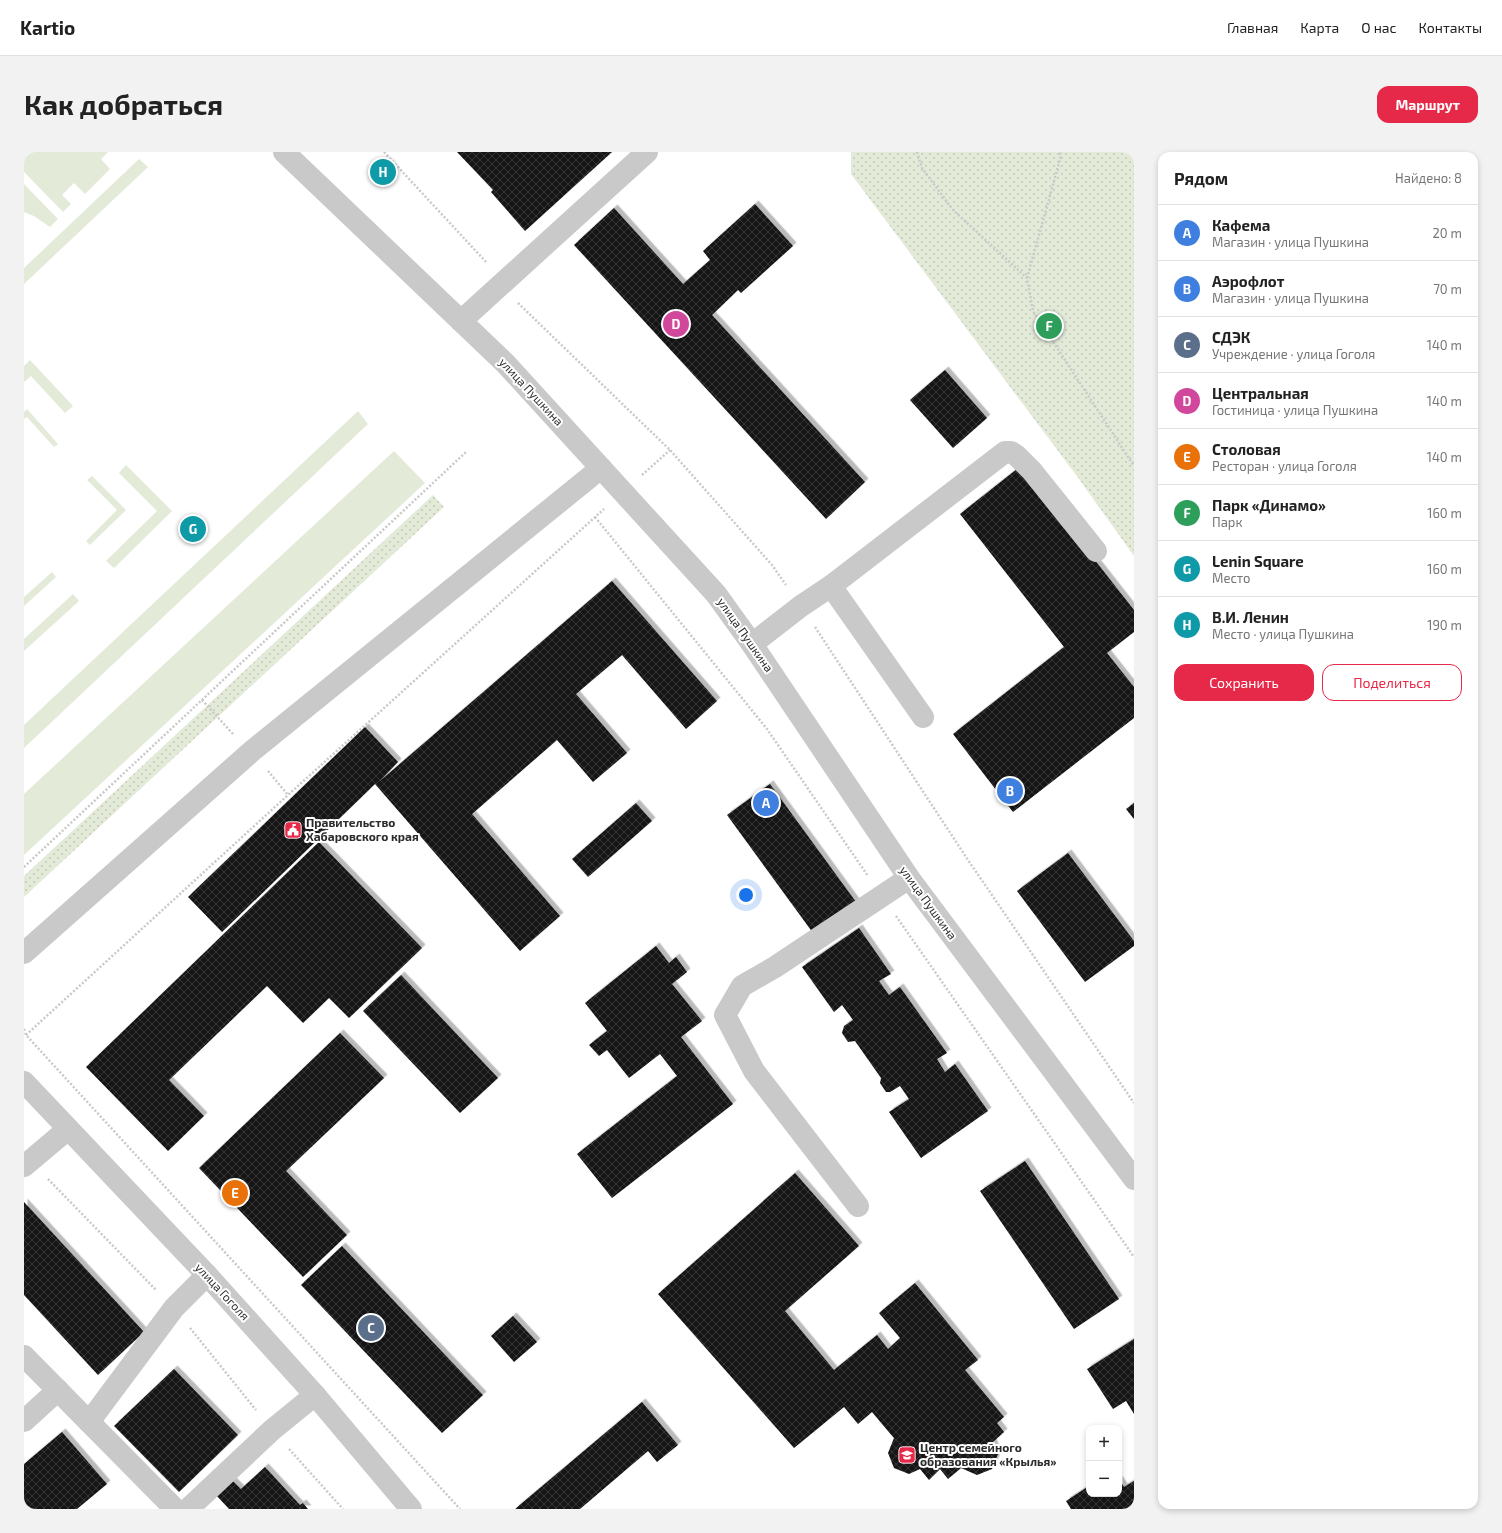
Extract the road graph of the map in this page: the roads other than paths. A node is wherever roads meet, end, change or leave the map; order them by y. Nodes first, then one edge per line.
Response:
1 (284, 152) edge
2 (647, 152) edge
3 (461, 321) junction
4 (601, 468) junction
5 (1096, 550) dead end
6 (831, 586) junction
7 (752, 644) junction
8 (923, 718) dead end
9 (909, 878) junction
10 (24, 953) edge
11 (24, 1082) edge
12 (68, 1130) junction
13 (24, 1166) edge
14 (1134, 1179) edge
15 (858, 1206) dead end
16 (207, 1275) junction
17 (24, 1356) edge
18 (58, 1390) junction
19 (315, 1395) junction
20 (24, 1421) edge
21 (89, 1422) junction
22 (175, 1509) edge
23 (188, 1509) edge
24 (411, 1509) edge

1 - 3 street, улица Пушкина
2 - 3 street
3 - 4 street, улица Пушкина
4 - 7 street, улица Пушкина
4 - 10 street
5 - 6 street
6 - 7 street
6 - 8 street
7 - 9 street, улица Пушкина
9 - 14 street, улица Пушкина
9 - 15 street
11 - 12 street, улица Гоголя
12 - 13 street
12 - 16 street, улица Гоголя
16 - 19 street, улица Гоголя
16 - 21 street
17 - 18 street
18 - 20 street
18 - 21 street
19 - 23 street
19 - 24 street, улица Гоголя
21 - 22 street

